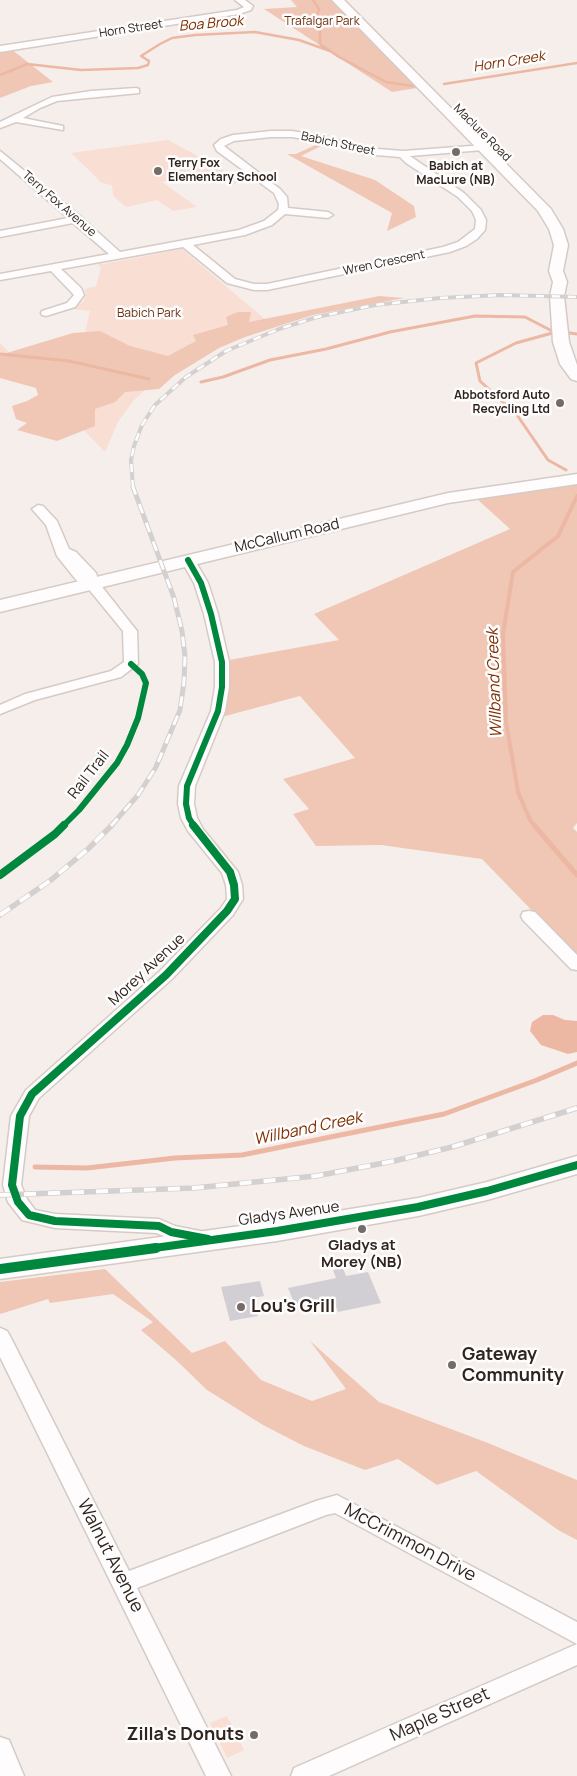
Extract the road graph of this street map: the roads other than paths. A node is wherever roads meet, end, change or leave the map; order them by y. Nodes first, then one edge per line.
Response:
1 (239, 0) edge
2 (338, 0) edge
3 (350, 0) edge
4 (0, 49) edge
5 (136, 91) dead end
6 (16, 119) junction
7 (0, 125) edge
8 (60, 128) dead end
9 (489, 146) junction
10 (0, 154) edge
11 (403, 154) junction
12 (283, 211) junction
13 (328, 215) dead end
14 (77, 219) junction
15 (0, 234) edge
16 (185, 243) junction
17 (118, 256) junction
18 (54, 267) junction
19 (0, 277) edge
20 (46, 313) dead end
21 (577, 376) edge
22 (577, 479) edge
23 (38, 509) dead end
24 (188, 560) junction
25 (92, 584) junction
26 (0, 606) edge
27 (0, 710) edge
28 (529, 916) dead end
29 (577, 965) edge
30 (577, 1165) edge
31 (208, 1240) junction
32 (0, 1269) edge
33 (0, 1336) edge
34 (124, 1583) junction
35 (577, 1634) edge
36 (577, 1654) edge
37 (0, 1748) edge
38 (12, 1776) edge
39 (219, 1776) edge
40 (303, 1776) edge

1 - 4 street, Horn Street
2 - 9 main road, Maclure Road
3 - 9 main road, Maclure Road
5 - 6 street
6 - 7 street
6 - 8 street
9 - 11 street, Babich Street
9 - 21 main road, Maclure Road
10 - 14 street, Terry Fox Avenue
11 - 12 street, Babich Street
11 - 16 street, Wren Crescent
12 - 13 street
12 - 16 street
14 - 15 street
14 - 17 street, Terry Fox Avenue
16 - 17 street
17 - 18 street
18 - 19 street
18 - 20 street
22 - 24 main road, McCallum Road
23 - 25 street
24 - 25 main road, McCallum Road
24 - 31 street, Morey Avenue
25 - 26 main road, McCallum Road
25 - 27 street
28 - 29 street
30 - 31 main road, Gladys Avenue
31 - 32 main road, Gladys Avenue
33 - 34 street, Walnut Avenue
34 - 35 street, McCrimmon Drive
34 - 39 street, Walnut Avenue
36 - 40 street, Maple Street
37 - 38 street

